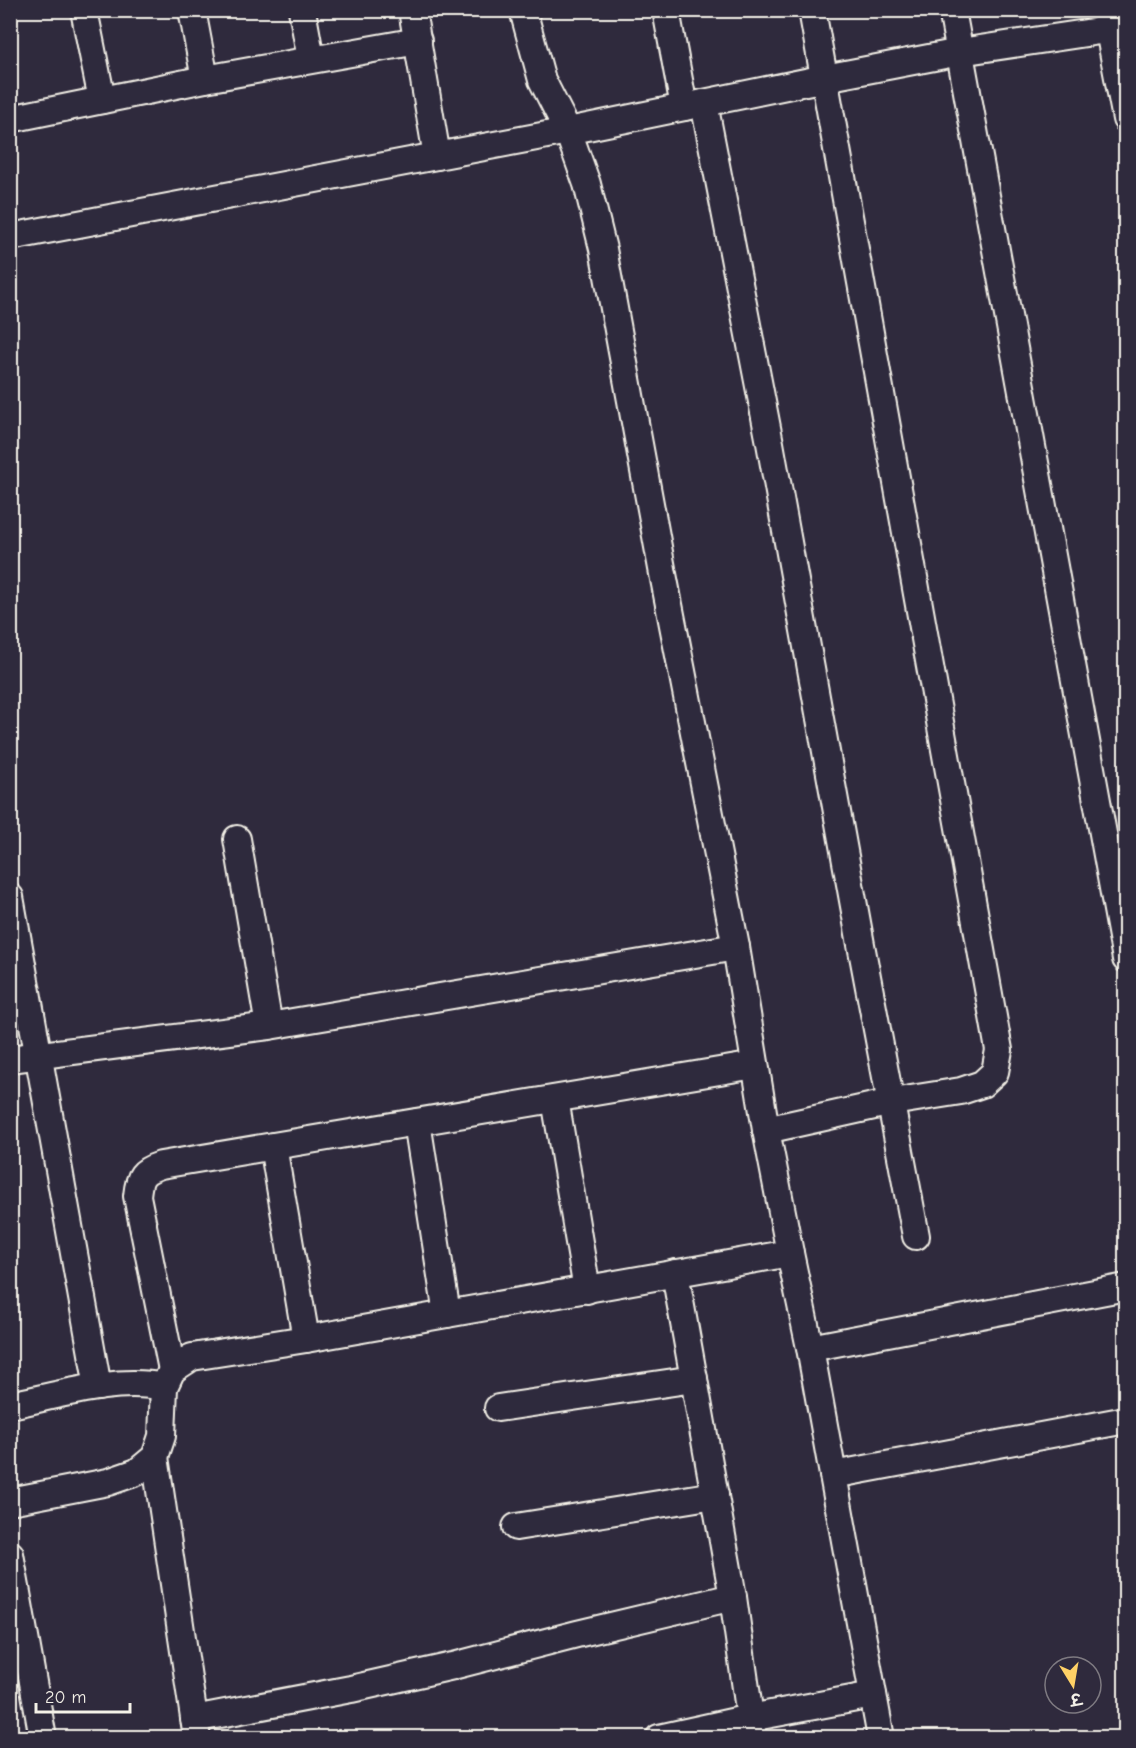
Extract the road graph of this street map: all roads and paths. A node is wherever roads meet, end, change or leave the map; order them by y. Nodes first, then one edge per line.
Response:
1 (84, 10) edge
2 (192, 10) edge
3 (302, 10) edge
4 (412, 10) edge
5 (523, 10) edge
6 (666, 10) edge
7 (812, 10) edge
8 (952, 10) edge
9 (1113, 23) edge
10 (418, 41) junction
11 (960, 52) junction
12 (311, 59) junction
13 (825, 78) junction
14 (205, 79) junction
15 (102, 100) junction
16 (694, 105) junction
17 (10, 119) edge
18 (1125, 119) edge
19 (568, 131) junction
20 (437, 156) junction
21 (10, 237) edge
22 (237, 839) dead end
23 (10, 897) edge
24 (736, 947) junction
25 (1125, 959) edge
26 (269, 1026) junction
27 (39, 1055) junction
28 (10, 1059) edge
29 (755, 1065) junction
30 (555, 1099) junction
31 (892, 1102) junction
32 (417, 1122) junction
33 (766, 1130) junction
34 (273, 1146) junction
35 (916, 1236) dead end
36 (789, 1253) junction
37 (675, 1274) junction
38 (1125, 1287) edge
39 (586, 1290) junction
40 (447, 1314) junction
41 (306, 1339) junction
42 (810, 1348) junction
43 (694, 1378) junction
44 (168, 1379) junction
45 (98, 1387) junction
46 (10, 1405) edge
47 (498, 1408) dead end
48 (1125, 1420) edge
49 (155, 1457) junction
50 (833, 1474) junction
51 (715, 1495) junction
52 (10, 1501) edge
53 (516, 1527) dead end
54 (10, 1554) edge
55 (733, 1598) junction
56 (873, 1695) junction
57 (196, 1728) edge
58 (751, 1728) edge
59 (43, 1737) edge
60 (659, 1737) edge
61 (881, 1737) edge

1 - 15 street
2 - 14 street
3 - 12 street
4 - 10 street
5 - 19 street
6 - 16 street
7 - 13 street
8 - 11 street
9 - 11 street
9 - 18 street
10 - 12 street
10 - 20 street
11 - 13 street
11 - 25 street
12 - 14 street
13 - 16 street
13 - 31 street
14 - 15 street
15 - 17 street
16 - 19 street
16 - 31 street
19 - 20 street
19 - 24 street
20 - 21 street
22 - 26 street
23 - 27 street
24 - 26 street
24 - 29 street
26 - 27 street
27 - 28 street
27 - 45 street
29 - 30 street
29 - 33 street
30 - 32 street
30 - 39 street
31 - 33 street
31 - 35 street
32 - 34 street
32 - 40 street
33 - 36 street
34 - 41 street
34 - 44 street
36 - 37 street
36 - 42 street
37 - 39 street
37 - 43 street
38 - 42 street
39 - 40 street
40 - 41 street
41 - 44 street
42 - 50 street
43 - 47 street
43 - 51 street
44 - 45 street
44 - 49 street
45 - 46 street
48 - 50 street
49 - 52 street
49 - 57 street
50 - 56 street
51 - 53 street
51 - 55 street
54 - 59 street
55 - 57 street
55 - 58 street
56 - 58 street
56 - 61 street
58 - 60 street

